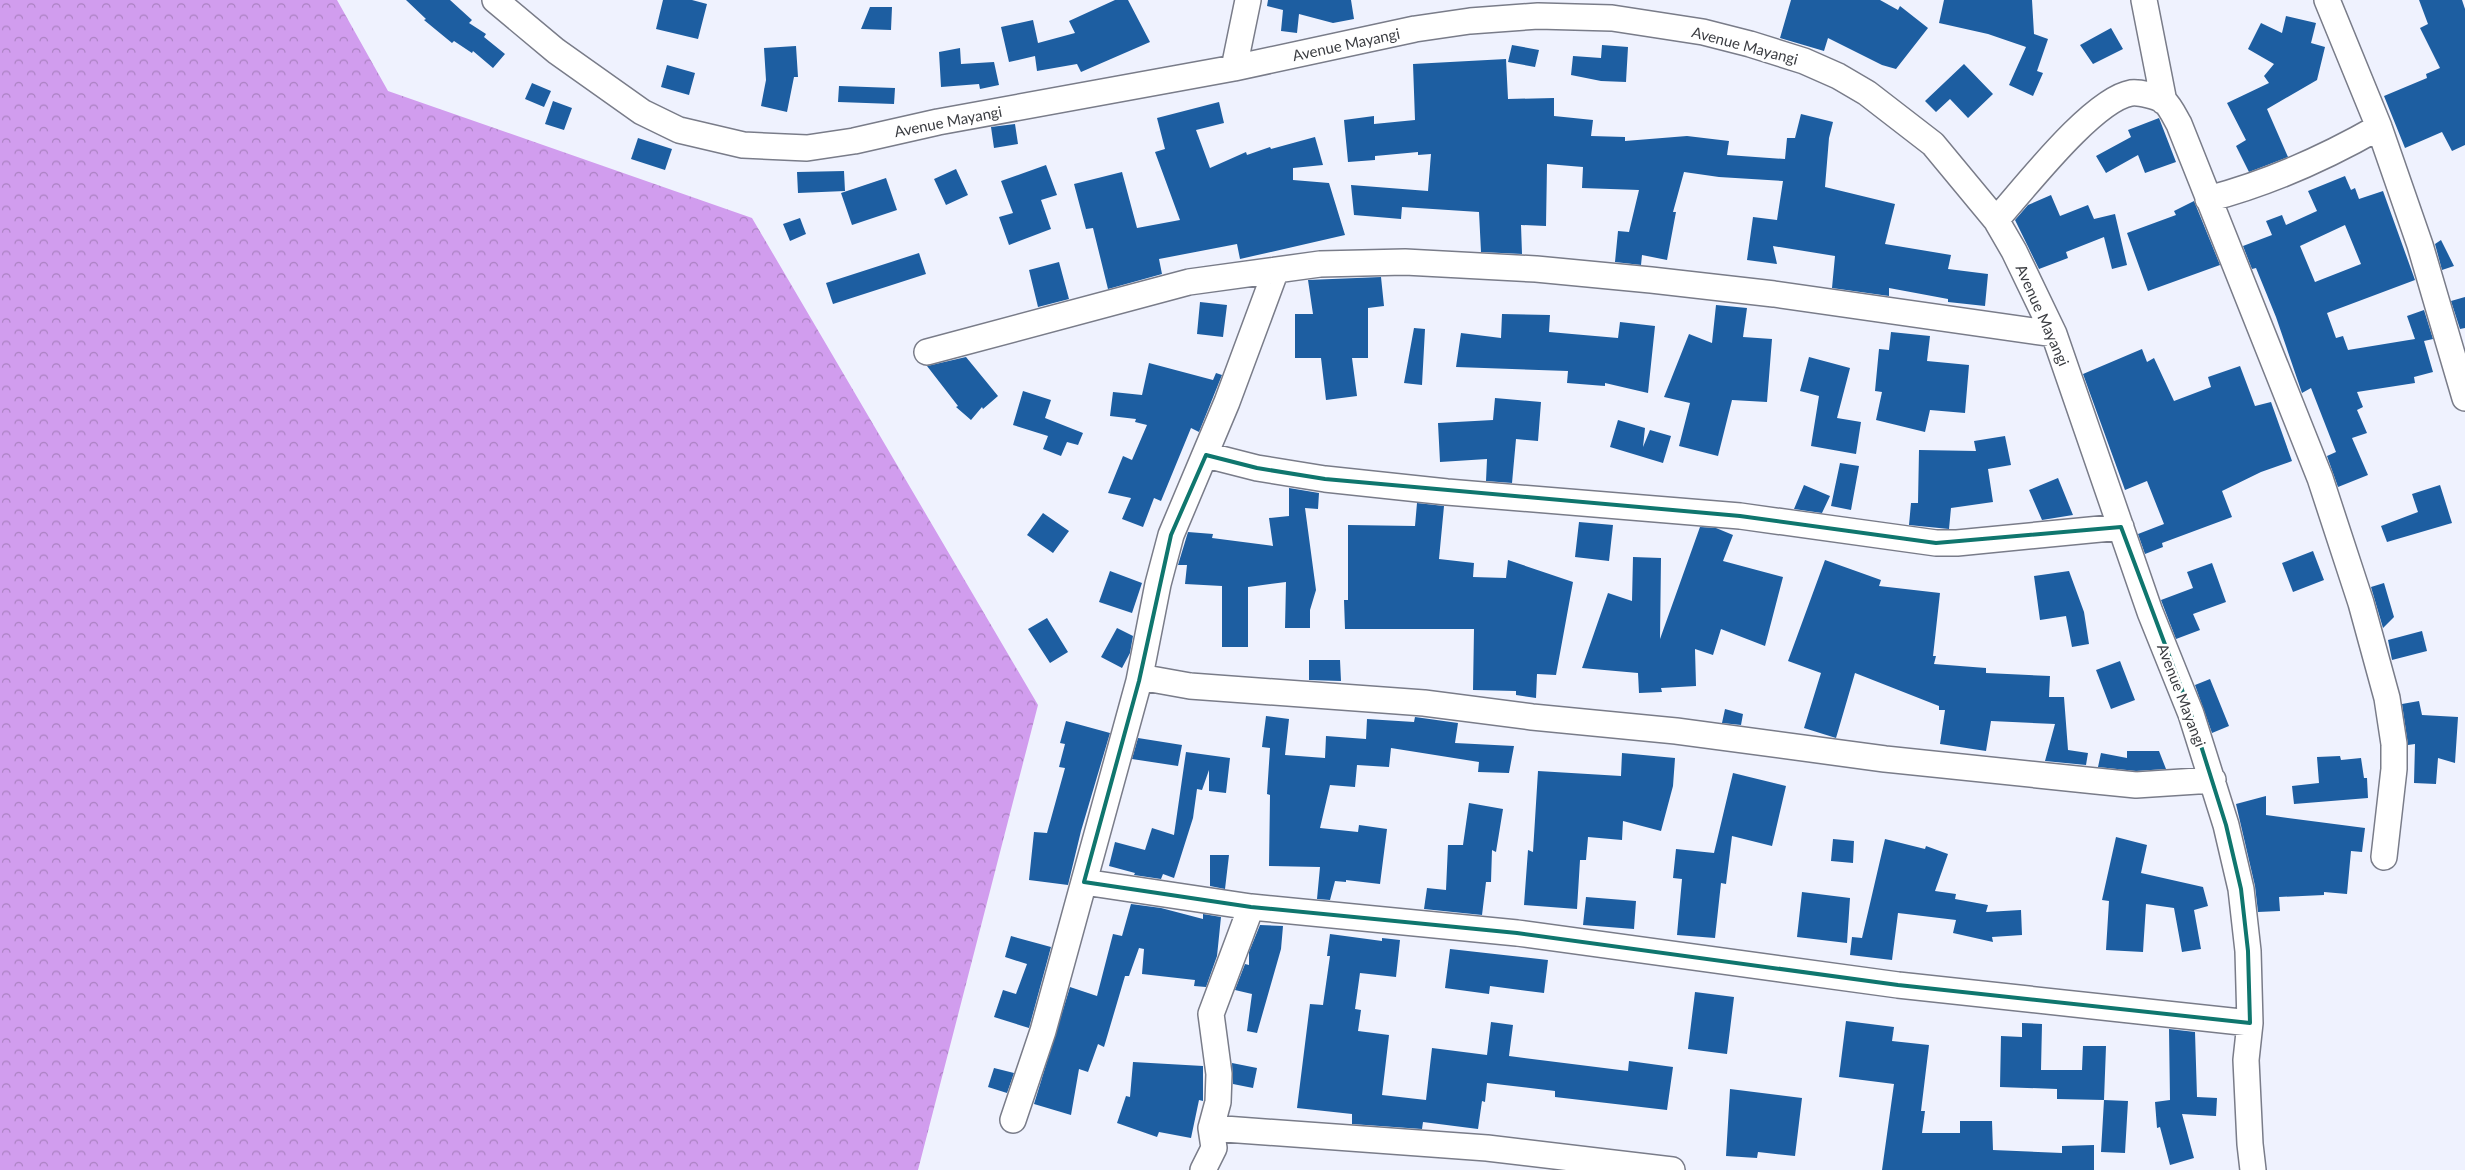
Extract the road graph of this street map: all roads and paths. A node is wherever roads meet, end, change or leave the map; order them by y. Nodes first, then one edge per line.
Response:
1 (494, 0) edge
2 (1248, 0) edge
3 (2144, 0) edge
4 (2327, 0) edge
5 (1234, 68) junction
6 (2164, 102) junction
7 (2379, 127) junction
8 (2208, 199) junction
9 (1996, 220) junction
10 (1276, 270) junction
11 (2054, 334) junction
12 (927, 352) dead end
13 (2465, 398) edge
14 (1206, 455) junction
15 (2121, 527) junction
16 (1139, 680) junction
17 (2213, 780) junction
18 (2384, 857) dead end
19 (1084, 882) junction
20 (1251, 907) junction
21 (2250, 1022) junction
22 (1013, 1120) dead end
23 (1210, 1128) junction
24 (1204, 1170) edge
25 (1672, 1170) edge
26 (2253, 1170) edge

1 - 5 street, Avenue Mayangi
2 - 5 street
3 - 6 street
4 - 7 street
5 - 9 street, Avenue Mayangi
6 - 8 street
6 - 9 street
7 - 8 street
7 - 13 street
8 - 18 street
9 - 11 street, Avenue Mayangi
10 - 11 street
10 - 12 street
10 - 14 street
11 - 15 street, Avenue Mayangi
14 - 15 street
14 - 16 street
15 - 17 street, Avenue Mayangi
16 - 17 street
16 - 19 street
17 - 21 street, Avenue Mayangi
19 - 20 street
19 - 22 street
20 - 21 street
20 - 23 street
21 - 26 street, Avenue Mayangi
23 - 24 street
23 - 25 street

